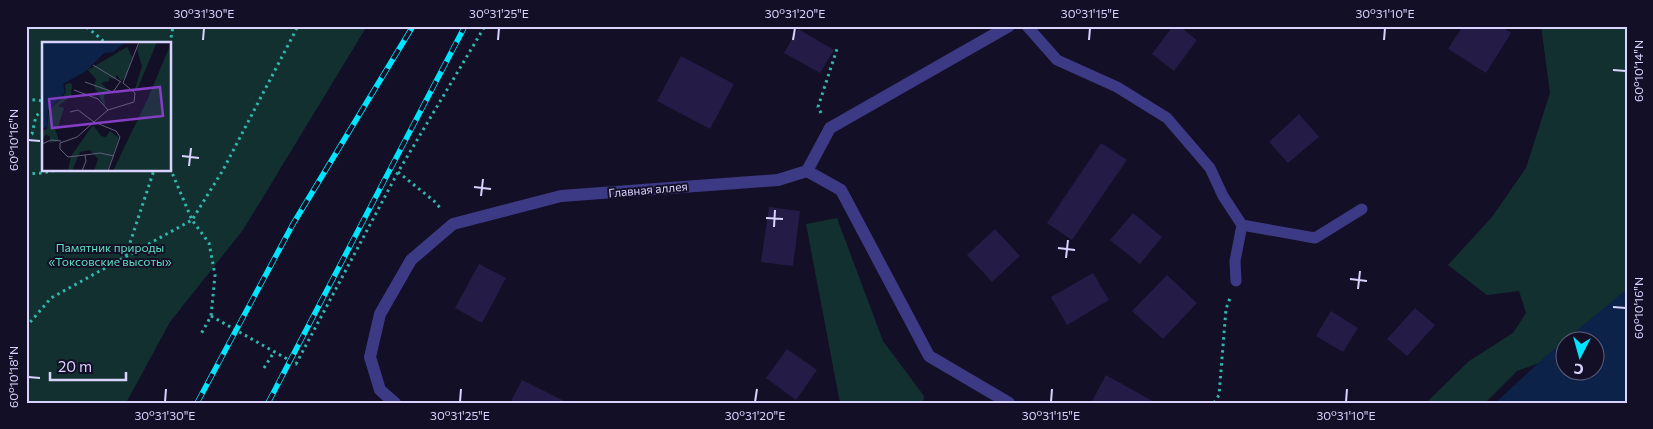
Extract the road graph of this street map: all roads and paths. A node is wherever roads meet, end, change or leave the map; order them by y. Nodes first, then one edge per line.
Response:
1 (80, 26) edge
2 (173, 26) edge
3 (298, 26) edge
4 (485, 26) edge
5 (1008, 26) edge
6 (1028, 26) edge
7 (104, 42) edge
8 (170, 42) edge
9 (837, 49) dead end
10 (26, 99) edge
11 (42, 101) edge
12 (42, 111) edge
13 (830, 128) junction
14 (26, 137) edge
15 (171, 170) edge
16 (51, 171) edge
17 (154, 171) edge
18 (807, 171) junction
19 (398, 172) junction
20 (26, 174) edge
21 (1362, 209) dead end
22 (192, 220) junction
23 (453, 224) junction
24 (1242, 224) junction
25 (126, 256) junction
26 (1236, 281) joint
27 (211, 316) junction
28 (26, 327) edge
29 (201, 334) dead end
30 (274, 352) junction
31 (264, 368) dead end
32 (395, 403) edge
33 (1009, 403) edge
34 (1214, 403) edge

1 - 7 path
2 - 8 path
3 - 22 path
4 - 19 path
5 - 13 street
6 - 24 lane
9 - 13 path
10 - 11 path
12 - 14 path
13 - 18 street
15 - 22 path
16 - 20 path
17 - 25 path
18 - 23 street, Главная аллея
18 - 33 street
19 - 23 path
19 - 30 path
21 - 24 lane
22 - 25 path
22 - 27 path
23 - 32 street, Главная аллея
24 - 26 lane
25 - 28 path
26 - 34 path
27 - 29 path
27 - 30 path
30 - 31 path

